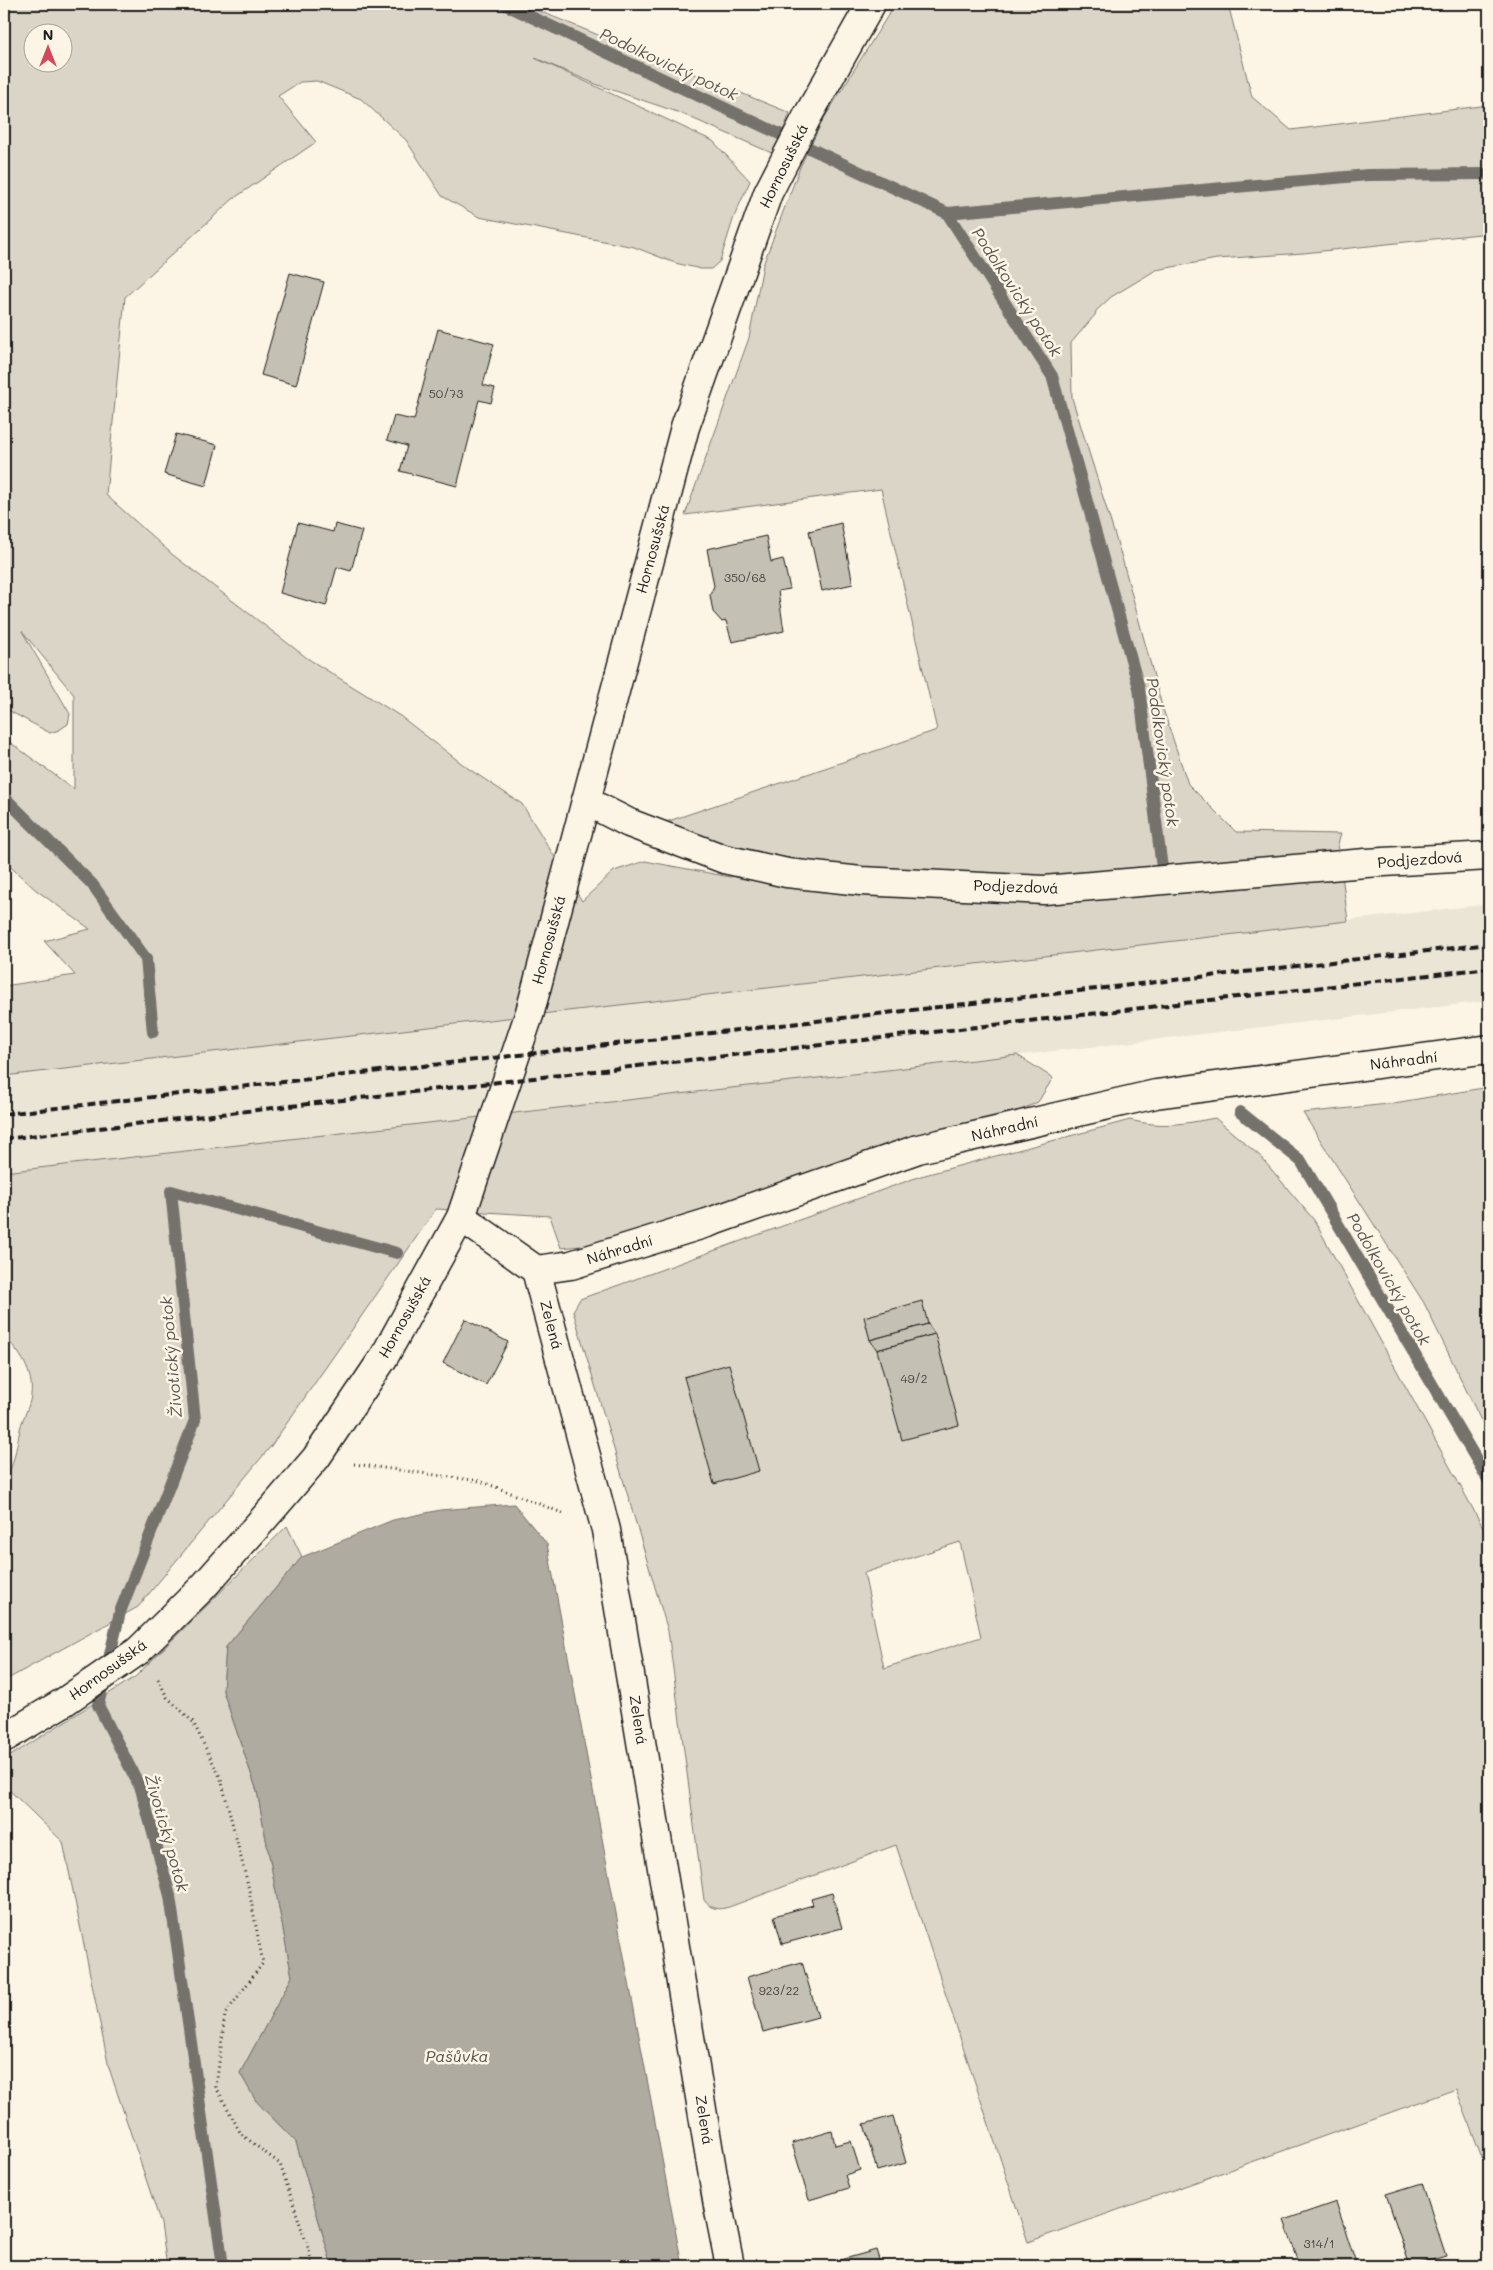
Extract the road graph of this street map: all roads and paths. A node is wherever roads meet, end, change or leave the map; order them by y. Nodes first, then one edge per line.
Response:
1 (871, 4) edge
2 (586, 801) junction
3 (1489, 856) edge
4 (1489, 1049) edge
5 (461, 1217) junction
6 (536, 1270) junction
7 (316, 1458) junction
8 (606, 1530) junction
9 (140, 1649) junction
10 (4, 1738) edge
11 (312, 2266) edge
12 (730, 2266) edge

1 - 2 street, Hornosušská
2 - 3 street, Podjezdová
2 - 5 street, Hornosušská
4 - 6 street, Náhradní
5 - 6 street
5 - 7 street, Hornosušská
6 - 8 street, Zelená
7 - 8 path
7 - 9 street, Hornosušská
8 - 12 street, Zelená
9 - 10 street, Hornosušská
9 - 11 path

